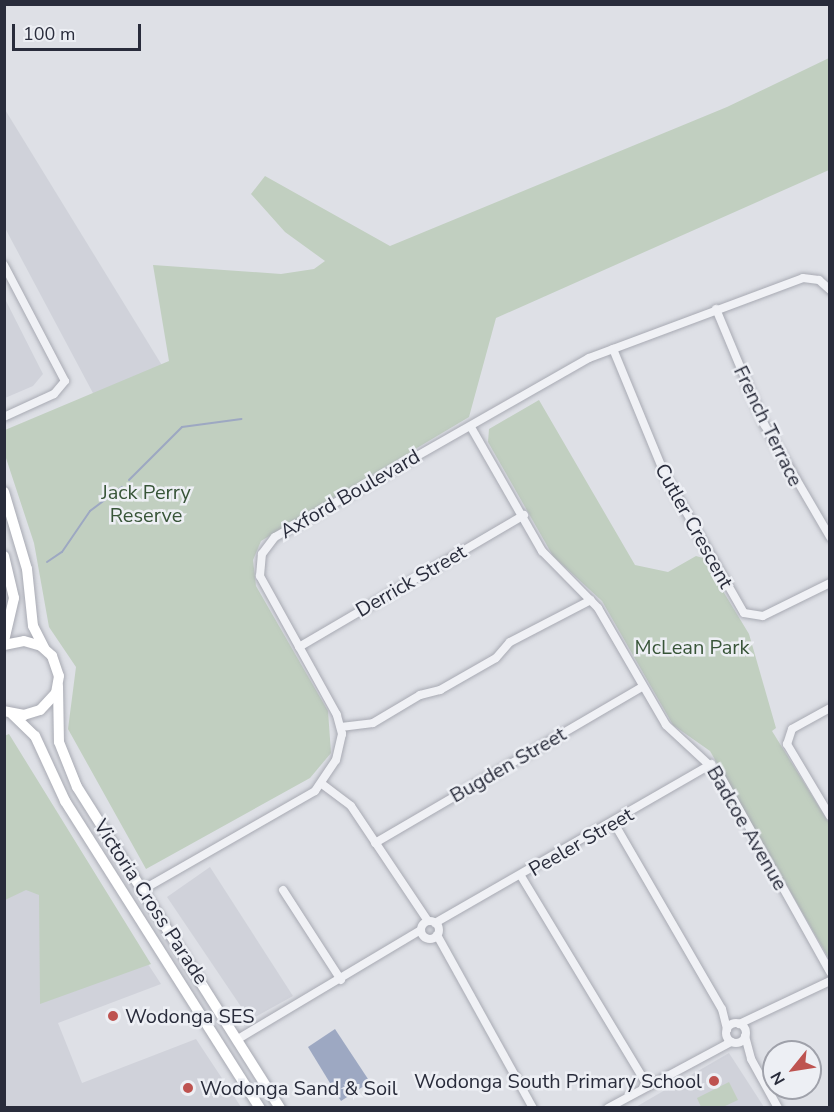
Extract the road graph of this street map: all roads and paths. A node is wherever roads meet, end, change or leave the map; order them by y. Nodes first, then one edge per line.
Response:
1 (4, 265) edge
2 (830, 290) edge
3 (716, 309) junction
4 (613, 349) junction
5 (4, 417) edge
6 (472, 429) junction
7 (4, 492) edge
8 (524, 515) junction
9 (830, 537) edge
10 (4, 556) edge
11 (830, 583) edge
12 (591, 600) junction
13 (4, 643) edge
14 (299, 647) junction
15 (44, 648) junction
16 (58, 686) junction
17 (642, 687) junction
18 (830, 708) edge
19 (8, 713) edge
20 (341, 727) junction
21 (711, 764) junction
22 (322, 784) junction
23 (830, 816) edge
24 (614, 823) junction
25 (375, 843) junction
26 (521, 876) junction
27 (144, 889) junction
28 (283, 890) dead end
29 (127, 900) junction
30 (430, 930) junction
31 (830, 972) edge
32 (341, 980) junction
33 (830, 981) edge
34 (217, 1005) junction
35 (722, 1009) junction
36 (202, 1015) junction
37 (757, 1020) junction
38 (738, 1024) junction
39 (727, 1031) junction
40 (746, 1035) junction
41 (238, 1039) junction
42 (733, 1042) junction
43 (714, 1046) junction
44 (751, 1059) junction
45 (647, 1085) junction
46 (260, 1107) edge
47 (280, 1107) edge
48 (533, 1107) edge
49 (608, 1107) edge
50 (778, 1107) edge

1 - 5 street
2 - 3 street, Axford Boulevard
3 - 4 street, Axford Boulevard
3 - 9 street, French Terrace
4 - 6 street, Axford Boulevard
4 - 11 street, Cutler Crescent
6 - 8 street, Badcoe Avenue
6 - 14 street, Axford Boulevard
7 - 15 main road
8 - 12 street, Badcoe Avenue
8 - 14 street, Derrick Street
10 - 13 main road
12 - 17 street, Badcoe Avenue
12 - 20 street
13 - 15 main road
14 - 20 street, Axford Boulevard
15 - 16 main road, Victoria Cross Parade
16 - 19 main road
16 - 27 main road, Victoria Cross Parade
17 - 21 street, Badcoe Avenue
17 - 25 street, Bugden Street
18 - 23 street
19 - 29 main road, Victoria Cross Parade
20 - 22 street
21 - 24 street, Peeler Street
21 - 31 street, Badcoe Avenue
22 - 25 street
22 - 27 street
24 - 26 street, Peeler Street
24 - 35 street
25 - 30 street
26 - 30 street, Peeler Street
26 - 45 street
27 - 29 main road
27 - 34 main road, Victoria Cross Parade
28 - 32 street
29 - 36 main road, Victoria Cross Parade
30 - 32 street, Peeler Street
30 - 48 street
32 - 41 street, Peeler Street
33 - 37 street
34 - 36 main road
34 - 41 main road, Victoria Cross Parade
35 - 38 street
35 - 39 street
36 - 46 main road, Victoria Cross Parade
37 - 38 street
37 - 40 street
38 - 39 street
38 - 40 street
39 - 42 street
39 - 43 street
40 - 42 street
40 - 44 street
41 - 47 main road, Victoria Cross Parade
42 - 43 street
42 - 44 street
43 - 45 street
44 - 50 street
45 - 49 street

